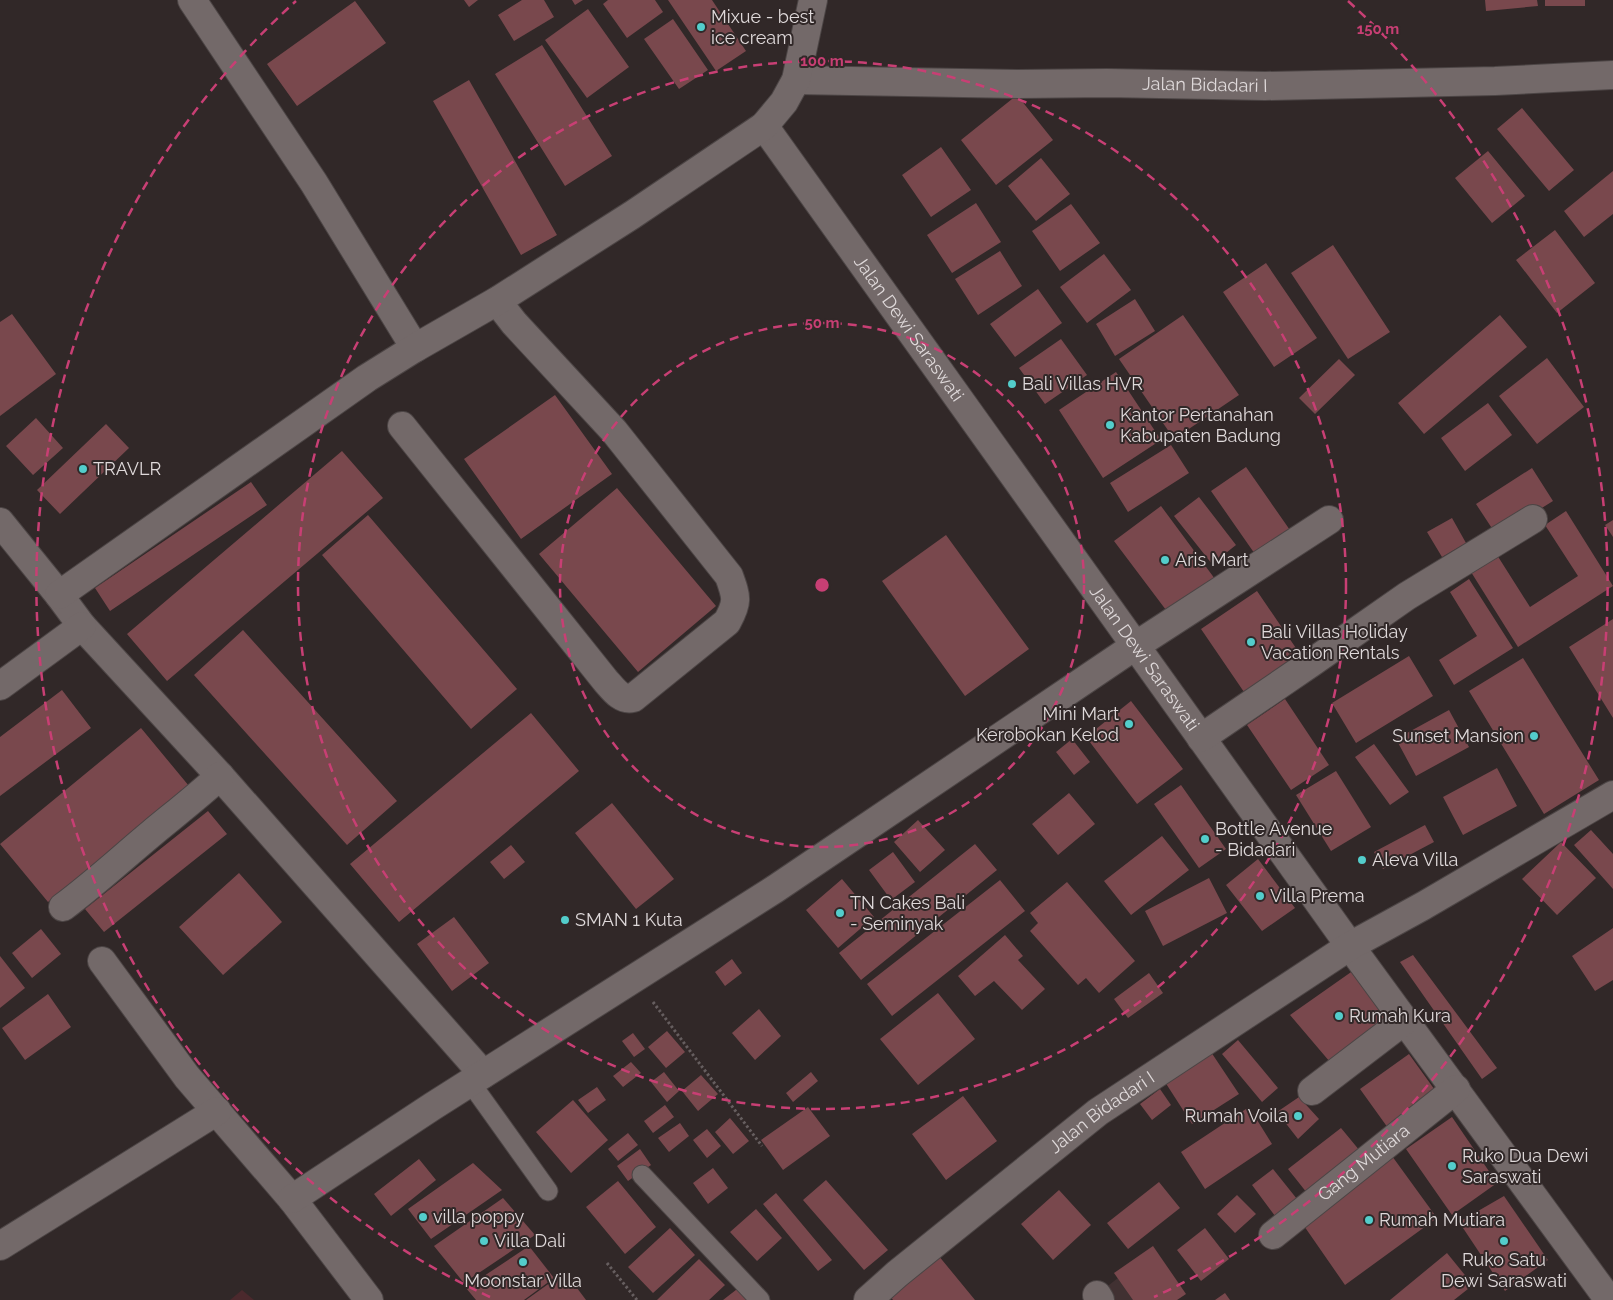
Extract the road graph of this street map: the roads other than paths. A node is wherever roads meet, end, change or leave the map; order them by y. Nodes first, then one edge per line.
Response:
1 (813, 0) edge
2 (200, 3) edge
3 (1613, 75) edge
4 (796, 80) junction
5 (764, 126) junction
6 (497, 301) junction
7 (415, 348) junction
8 (402, 426) dead end
9 (1533, 519) dead end
10 (1329, 520) dead end
11 (0, 522) edge
12 (59, 594) junction
13 (82, 626) junction
14 (1136, 646) junction
15 (0, 686) edge
16 (1201, 738) junction
17 (220, 776) junction
18 (1613, 795) edge
19 (63, 907) dead end
20 (1350, 946) junction
21 (102, 961) dead end
22 (1405, 1020) junction
23 (477, 1078) junction
24 (1456, 1089) junction
25 (1312, 1091) dead end
26 (217, 1111) junction
27 (642, 1175) dead end
28 (548, 1191) dead end
29 (292, 1199) junction
30 (1273, 1235) dead end
31 (0, 1246) edge
32 (369, 1300) edge
33 (760, 1300) edge
34 (868, 1300) edge
35 (1609, 1300) edge

1 - 4 street
2 - 7 street
3 - 4 street, Jalan Bidadari I
4 - 5 street
5 - 6 street
5 - 14 street, Jalan Dewi Saraswati
6 - 7 street
6 - 8 street
7 - 12 street
9 - 16 street
10 - 14 street
11 - 12 street
12 - 13 street
13 - 15 street
13 - 17 street
14 - 16 street, Jalan Dewi Saraswati
14 - 23 street
16 - 20 street, Jalan Dewi Saraswati
17 - 19 street
17 - 23 street
18 - 20 street, Jalan Bidadari I
20 - 22 street, Jalan Dewi Saraswati
20 - 34 street, Jalan Bidadari I
21 - 26 street
22 - 24 street, Jalan Dewi Saraswati
22 - 25 street
23 - 28 lane
23 - 29 street
24 - 30 street, Gang Mutiara
24 - 35 street, Jalan Dewi Saraswati
26 - 29 street
26 - 31 street
27 - 33 lane
29 - 32 street

